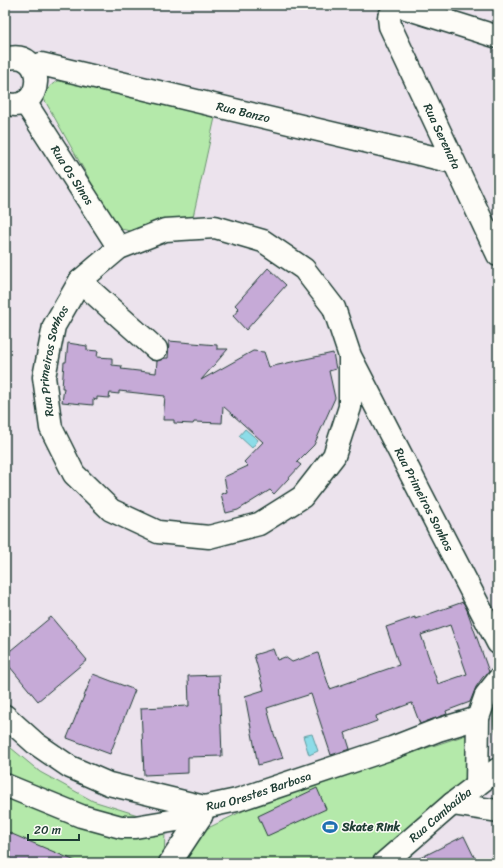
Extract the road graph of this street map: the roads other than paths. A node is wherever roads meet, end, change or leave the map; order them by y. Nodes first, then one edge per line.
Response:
1 (395, 9) edge
2 (498, 38) edge
3 (5, 59) edge
4 (34, 68) junction
5 (15, 102) edge
6 (453, 162) junction
7 (119, 248) junction
8 (498, 255) edge
9 (80, 281) junction
10 (156, 349) dead end
11 (350, 356) junction
12 (498, 643) edge
13 (498, 680) edge
14 (5, 716) edge
15 (478, 718) junction
16 (498, 769) edge
17 (477, 785) junction
18 (5, 786) edge
19 (452, 804) junction
20 (202, 811) junction
21 (497, 811) edge
22 (170, 863) edge
23 (384, 863) edge

1 - 2 street
1 - 6 street, Rua Serenata
3 - 4 street
4 - 5 street
4 - 6 street, Rua Banzo
5 - 7 street, Rua Os Sinos
6 - 8 street, Rua Serenata
7 - 9 street, Rua Primeiros Sonhos
7 - 11 street, Rua Primeiros Sonhos
9 - 10 street
9 - 11 street, Rua Primeiros Sonhos
11 - 12 street, Rua Primeiros Sonhos
13 - 15 street
14 - 20 street, Rua Orestes Barbosa
15 - 17 street
15 - 20 street, Rua Orestes Barbosa
16 - 17 street, Rua Cambaúba
17 - 19 street, Rua Cambaúba
17 - 21 street
18 - 20 street
19 - 21 street
19 - 23 street, Rua Cambaúba
20 - 22 street

